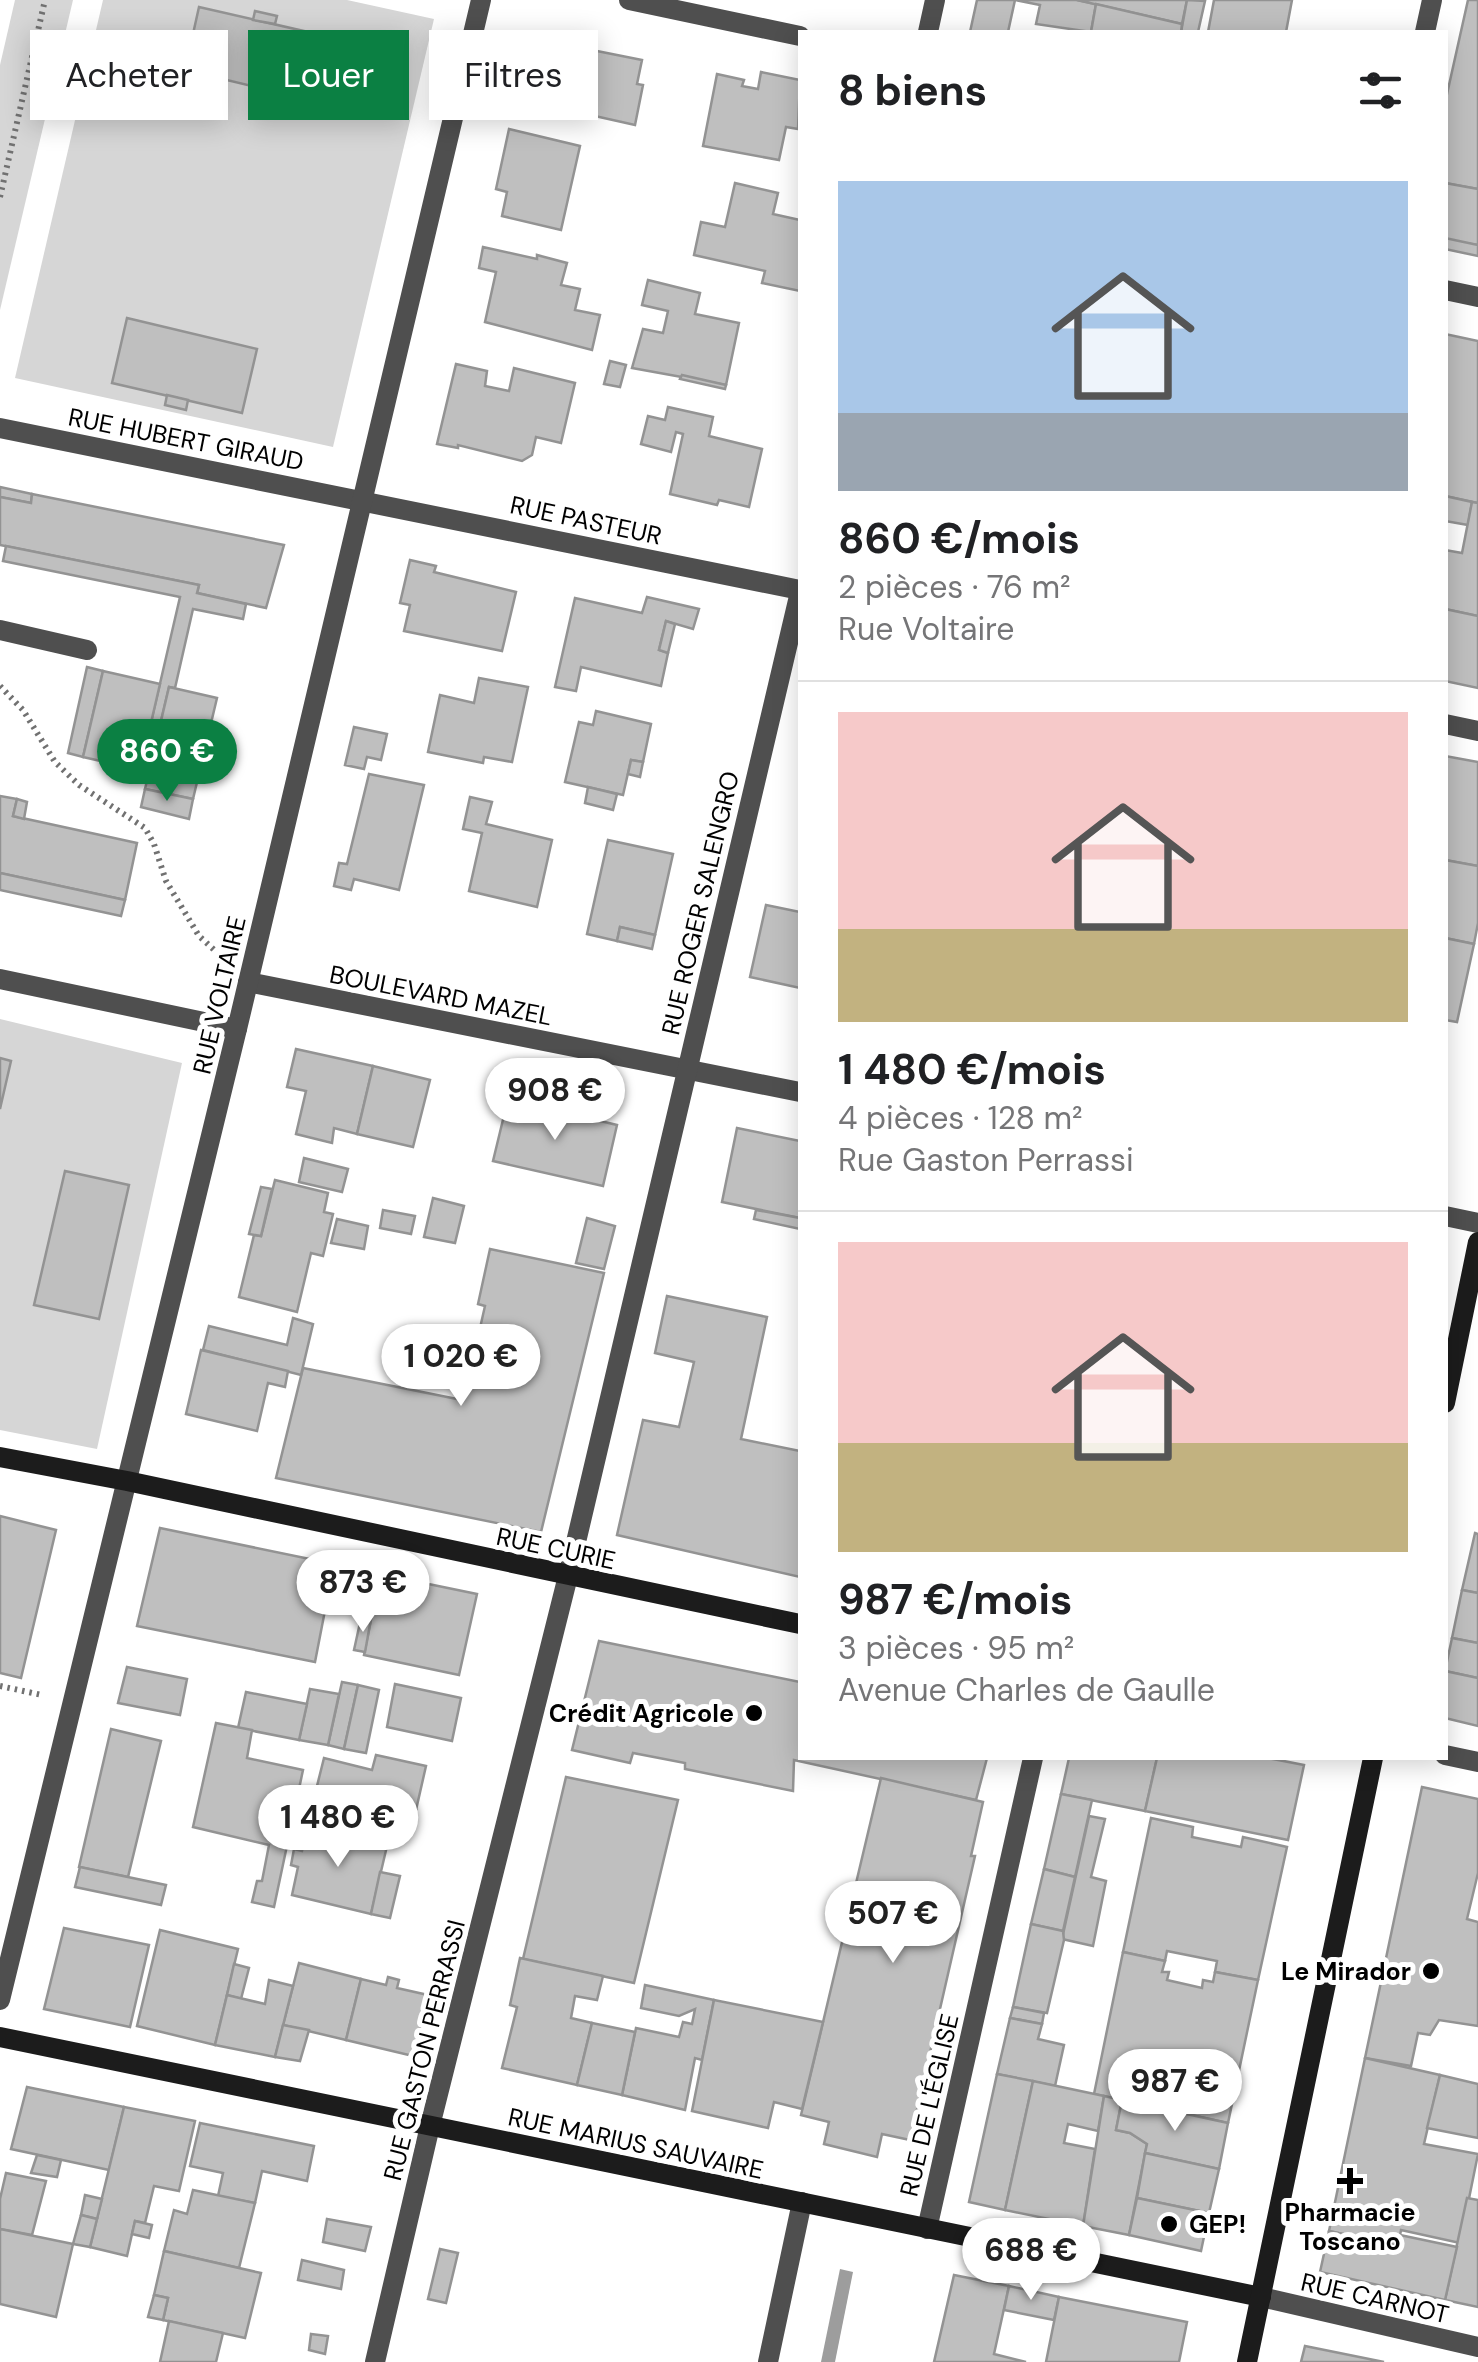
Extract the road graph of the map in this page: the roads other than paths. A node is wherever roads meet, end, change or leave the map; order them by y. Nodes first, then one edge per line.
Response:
1 (480, 0) edge
2 (629, 0) edge
3 (935, 0) edge
4 (1432, 0) edge
5 (928, 30) edge
6 (1425, 30) edge
7 (798, 36) edge
8 (1448, 291) edge
9 (1478, 297) edge
10 (0, 428) edge
11 (362, 499) junction
12 (798, 591) edge
13 (798, 599) edge
14 (0, 630) edge
15 (88, 650) dead end
16 (1448, 725) edge
17 (1478, 731) edge
18 (0, 979) edge
19 (248, 982) junction
20 (237, 1030) junction
21 (686, 1070) junction
22 (798, 1092) edge
23 (1448, 1217) edge
24 (1478, 1222) edge
25 (1478, 1242) edge
26 (1448, 1388) edge
27 (0, 1457) edge
28 (127, 1481) junction
29 (568, 1576) junction
30 (798, 1624) edge
31 (1448, 1756) edge
32 (1033, 1760) edge
33 (1372, 1760) edge
34 (1478, 1762) edge
35 (0, 2000) edge
36 (0, 2037) edge
37 (430, 2126) junction
38 (802, 2202) junction
39 (927, 2229) junction
40 (1261, 2297) junction
41 (1478, 2347) edge
42 (375, 2362) edge
43 (768, 2362) edge
44 (1247, 2362) edge

1 - 11 street, RUE VOLTAIRE
2 - 7 street
3 - 5 street
4 - 6 street
8 - 9 street
10 - 11 street, RUE HUBERT GIRAUD
11 - 12 street, RUE PASTEUR
11 - 19 street, RUE VOLTAIRE
13 - 21 street, RUE ROGER SALENGRO
14 - 15 street
16 - 17 street
18 - 20 street
19 - 20 street, RUE VOLTAIRE
19 - 21 street, BOULEVARD MAZEL
20 - 28 street, RUE VOLTAIRE
21 - 22 street, BOULEVARD MAZEL
21 - 29 street, RUE ROGER SALENGRO
23 - 24 street
25 - 26 main road
27 - 28 main road, RUE CURIE
28 - 29 main road, RUE CURIE
28 - 35 street, RUE VOLTAIRE
29 - 30 main road, RUE CURIE
29 - 37 street, RUE GASTON PERRASSI
31 - 34 street
32 - 39 street, RUE DE L'ÉGLISE
33 - 40 main road
36 - 37 main road, RUE MARIUS SAUVAIRE
37 - 38 main road, RUE MARIUS SAUVAIRE
37 - 42 street, RUE GASTON PERRASSI
38 - 39 main road, RUE MARIUS SAUVAIRE
38 - 43 street
39 - 40 main road, RUE MARIUS SAUVAIRE
40 - 41 street, RUE CARNOT
40 - 44 main road

